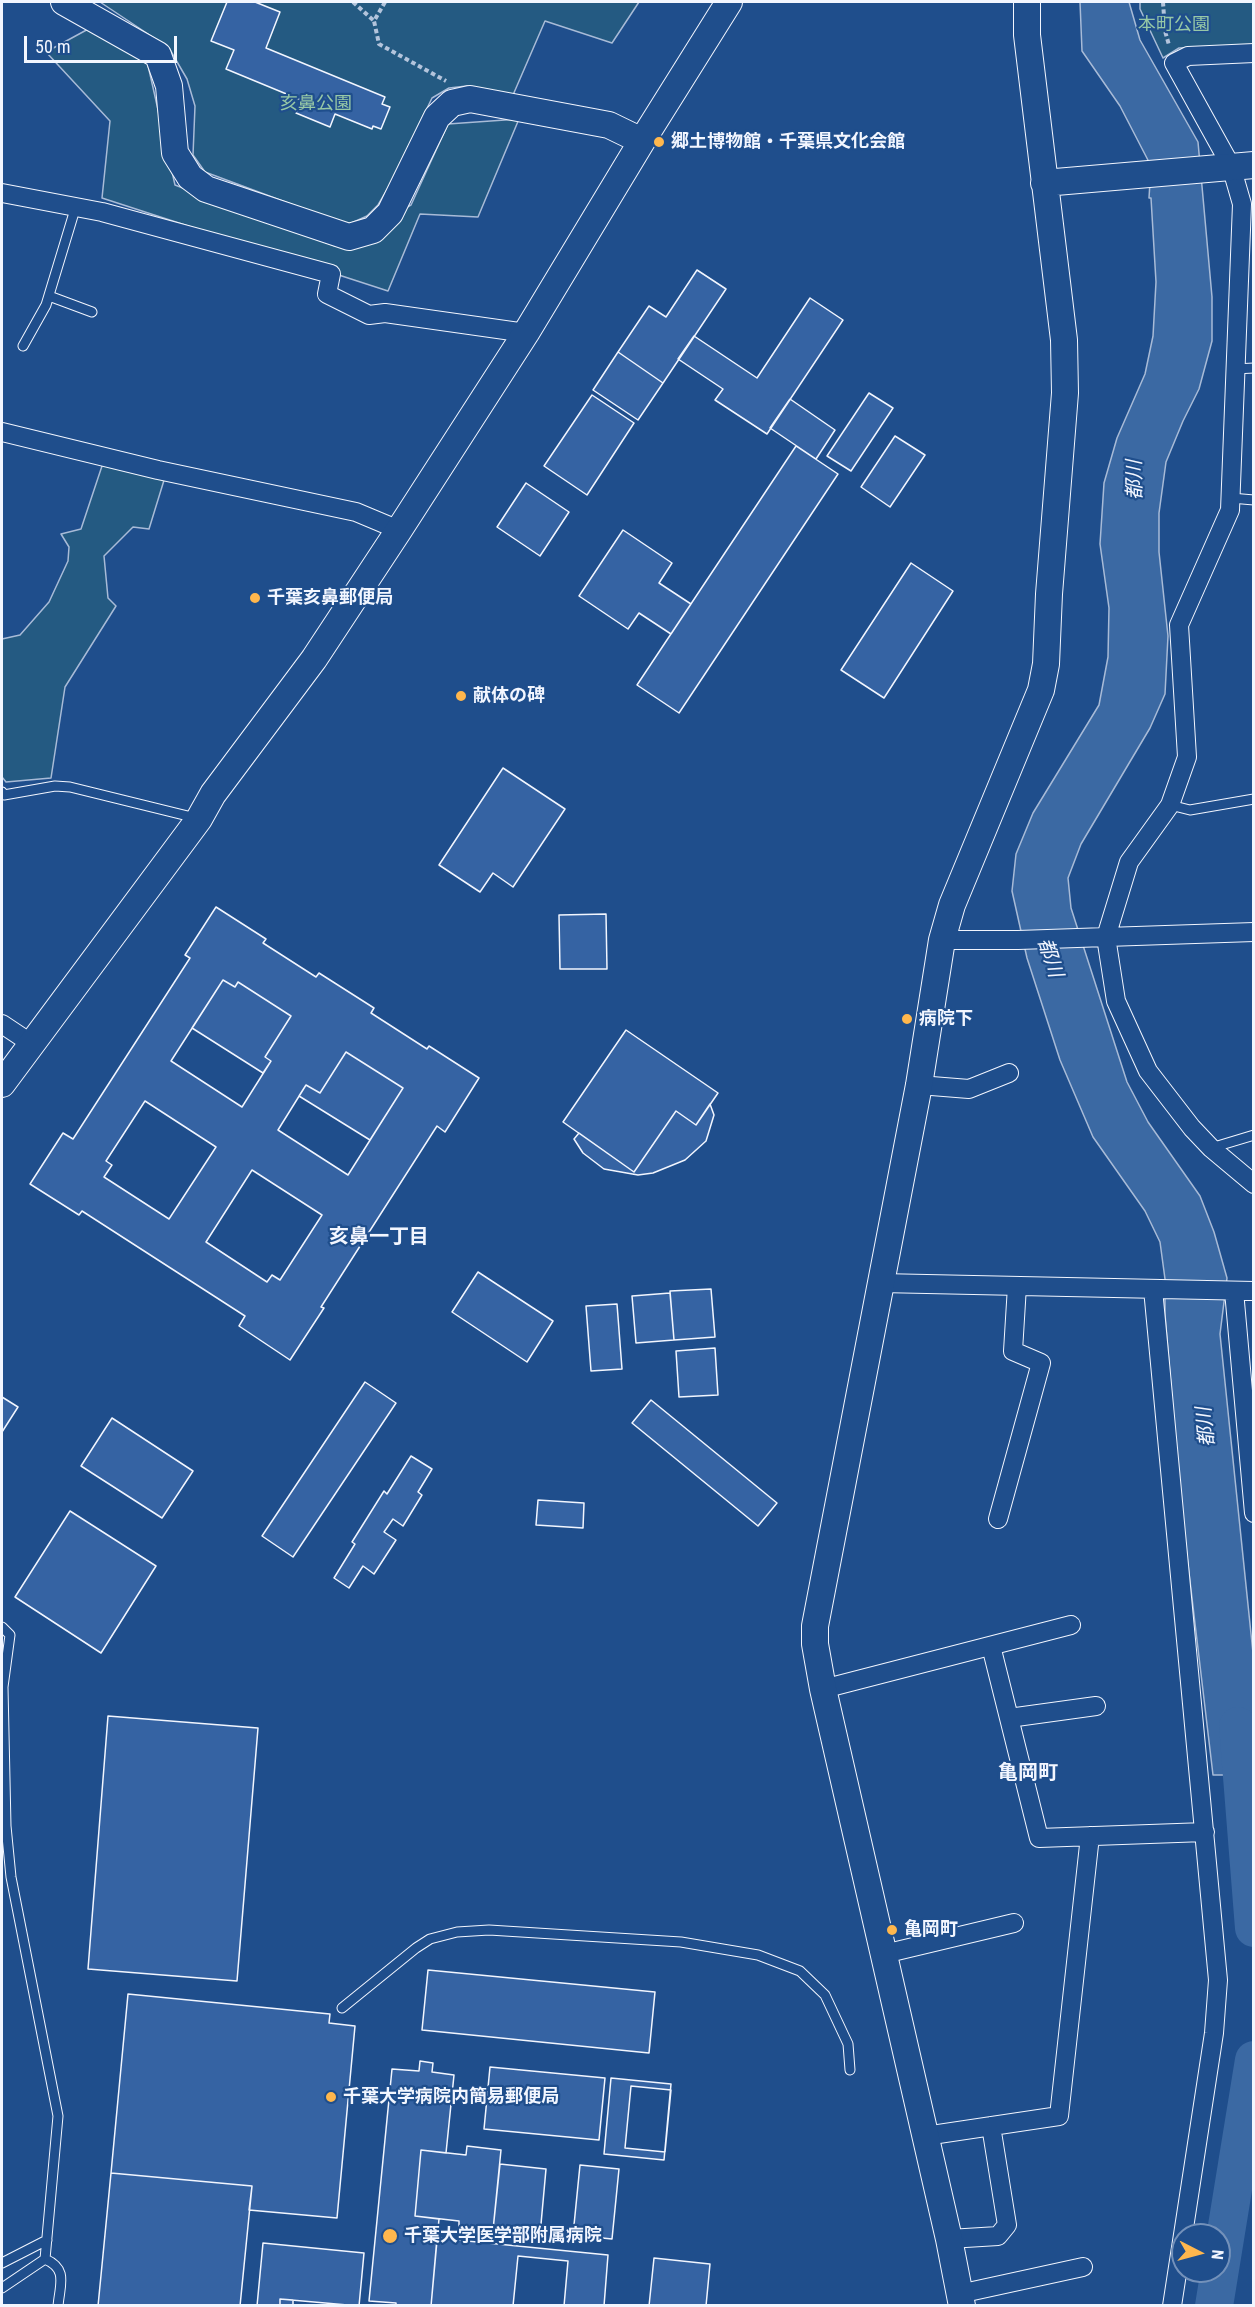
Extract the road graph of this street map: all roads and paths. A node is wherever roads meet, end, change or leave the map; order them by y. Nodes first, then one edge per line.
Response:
1 (64, 2) edge
2 (353, 2) edge
3 (385, 2) edge
4 (729, 2) edge
5 (1027, 2) edge
6 (1163, 2) edge
7 (374, 21) junction
8 (1254, 53) edge
9 (1174, 63) junction
10 (452, 103) junction
11 (642, 141) junction
12 (1242, 165) edge
13 (1044, 183) junction
14 (2, 193) edge
15 (76, 206) junction
16 (49, 296) junction
17 (92, 312) dead end
18 (526, 333) junction
19 (23, 346) dead end
20 (1235, 369) junction
21 (1254, 369) edge
22 (2, 432) edge
23 (1231, 498) junction
24 (1254, 500) edge
25 (399, 530) junction
26 (2, 792) edge
27 (1254, 799) edge
28 (1170, 805) junction
29 (199, 819) junction
30 (1254, 932) edge
31 (1098, 938) junction
32 (942, 940) junction
33 (2, 1024) edge
34 (32, 1044) junction
35 (1009, 1073) dead end
36 (2, 1084) edge
37 (919, 1085) junction
38 (1254, 1135) edge
39 (1211, 1148) junction
40 (1254, 1184) edge
41 (880, 1283) junction
42 (1017, 1286) junction
43 (1153, 1289) junction
44 (1254, 1291) edge
45 (1234, 1292) junction
46 (1254, 1513) edge
47 (998, 1519) dead end
48 (1071, 1626) dead end
49 (2, 1627) edge
50 (991, 1646) junction
51 (823, 1689) junction
52 (1096, 1706) dead end
53 (1009, 1718) junction
54 (1205, 1832) junction
55 (1090, 1836) junction
56 (1014, 1923) dead end
57 (884, 1954) junction
58 (342, 2008) dead end
59 (850, 2070) dead end
60 (991, 2126) junction
61 (925, 2136) junction
62 (949, 2239) junction
63 (46, 2240) junction
64 (45, 2259) junction
65 (2, 2263) edge
66 (1083, 2267) dead end
67 (2, 2288) edge
68 (961, 2300) edge
69 (58, 2306) edge
70 (1172, 2306) edge

1 - 10 street
2 - 7 path
3 - 7 path
4 - 11 street
5 - 13 street
6 - 9 path
7 - 10 path
8 - 9 street
9 - 12 street
10 - 11 street
11 - 18 street
12 - 13 street
12 - 20 street
13 - 32 street
14 - 15 street
15 - 16 lane
15 - 18 street
16 - 17 lane
16 - 19 lane
18 - 25 street
20 - 21 lane
20 - 23 street
22 - 25 street
23 - 24 lane
23 - 28 street
25 - 29 street
26 - 29 lane
27 - 28 lane
28 - 31 street
29 - 34 street
30 - 31 street
31 - 32 street
31 - 39 street
32 - 37 street
33 - 34 street
34 - 36 street
35 - 37 street
37 - 41 street
38 - 39 lane
39 - 40 street
41 - 42 street
41 - 51 street
42 - 43 street
42 - 47 street
43 - 45 street
43 - 54 street
44 - 45 street
45 - 46 street
48 - 50 street
49 - 63 lane
50 - 51 street
50 - 53 street
51 - 57 street
52 - 53 street
53 - 55 street
54 - 55 street
54 - 70 street
55 - 60 street
56 - 57 street
57 - 61 street
58 - 59 lane
60 - 61 street
60 - 62 street
61 - 62 street
62 - 68 street
63 - 64 lane
63 - 65 lane
64 - 67 lane
64 - 69 lane
66 - 68 street

